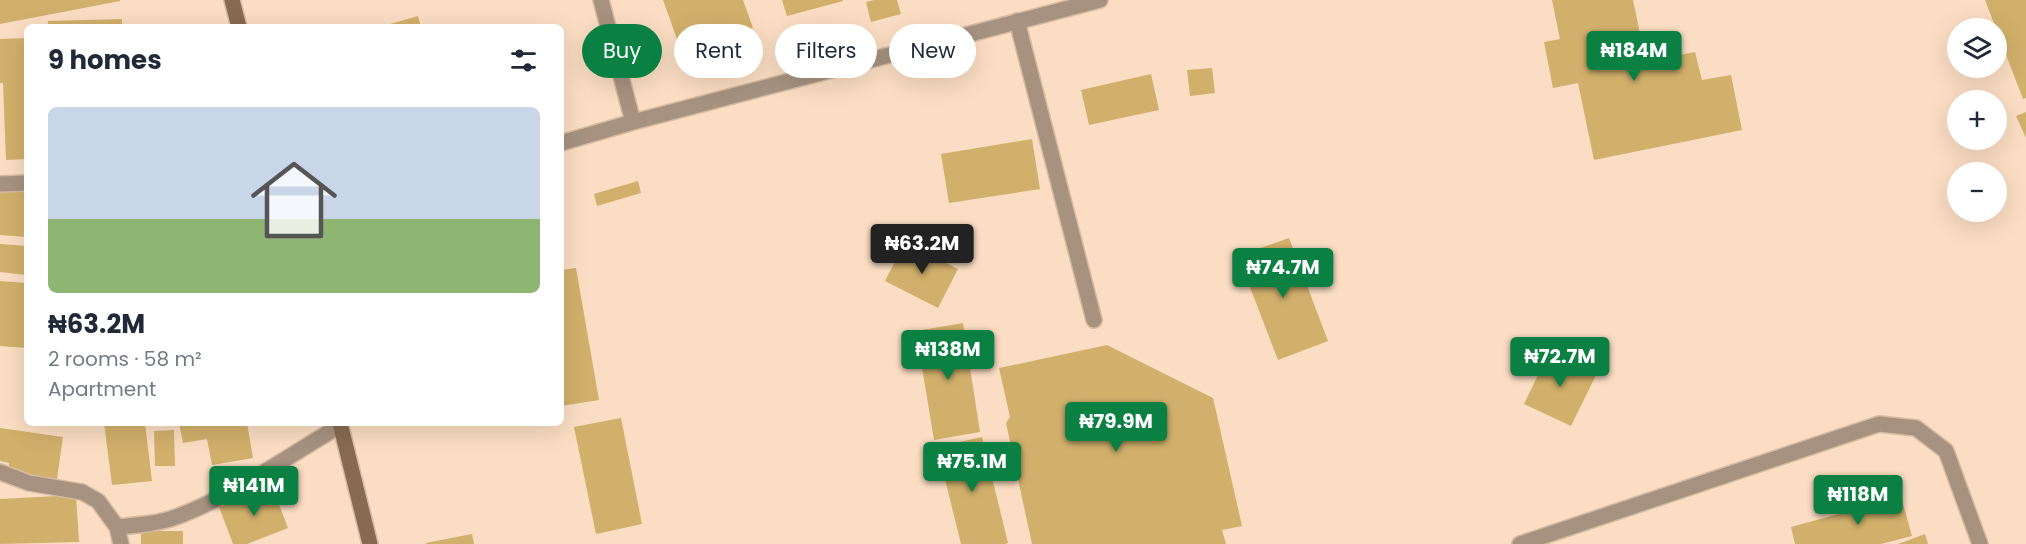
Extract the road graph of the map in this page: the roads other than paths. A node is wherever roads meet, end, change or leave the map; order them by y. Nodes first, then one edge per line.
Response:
1 (232, 0) edge
2 (601, 0) edge
3 (1100, 0) edge
4 (1017, 21) junction
5 (238, 24) edge
6 (633, 122) junction
7 (564, 142) edge
8 (0, 183) edge
9 (24, 183) edge
10 (1094, 320) dead end
11 (337, 426) edge
12 (340, 426) edge
13 (0, 472) edge
14 (117, 527) junction
15 (122, 544) edge
16 (370, 544) edge
17 (1520, 544) edge
18 (1980, 544) edge

1 - 5 street
2 - 6 street
3 - 4 street
4 - 6 street
4 - 10 street
6 - 7 street
8 - 9 street
11 - 14 street
12 - 16 street
13 - 14 street
14 - 15 street
17 - 18 street

